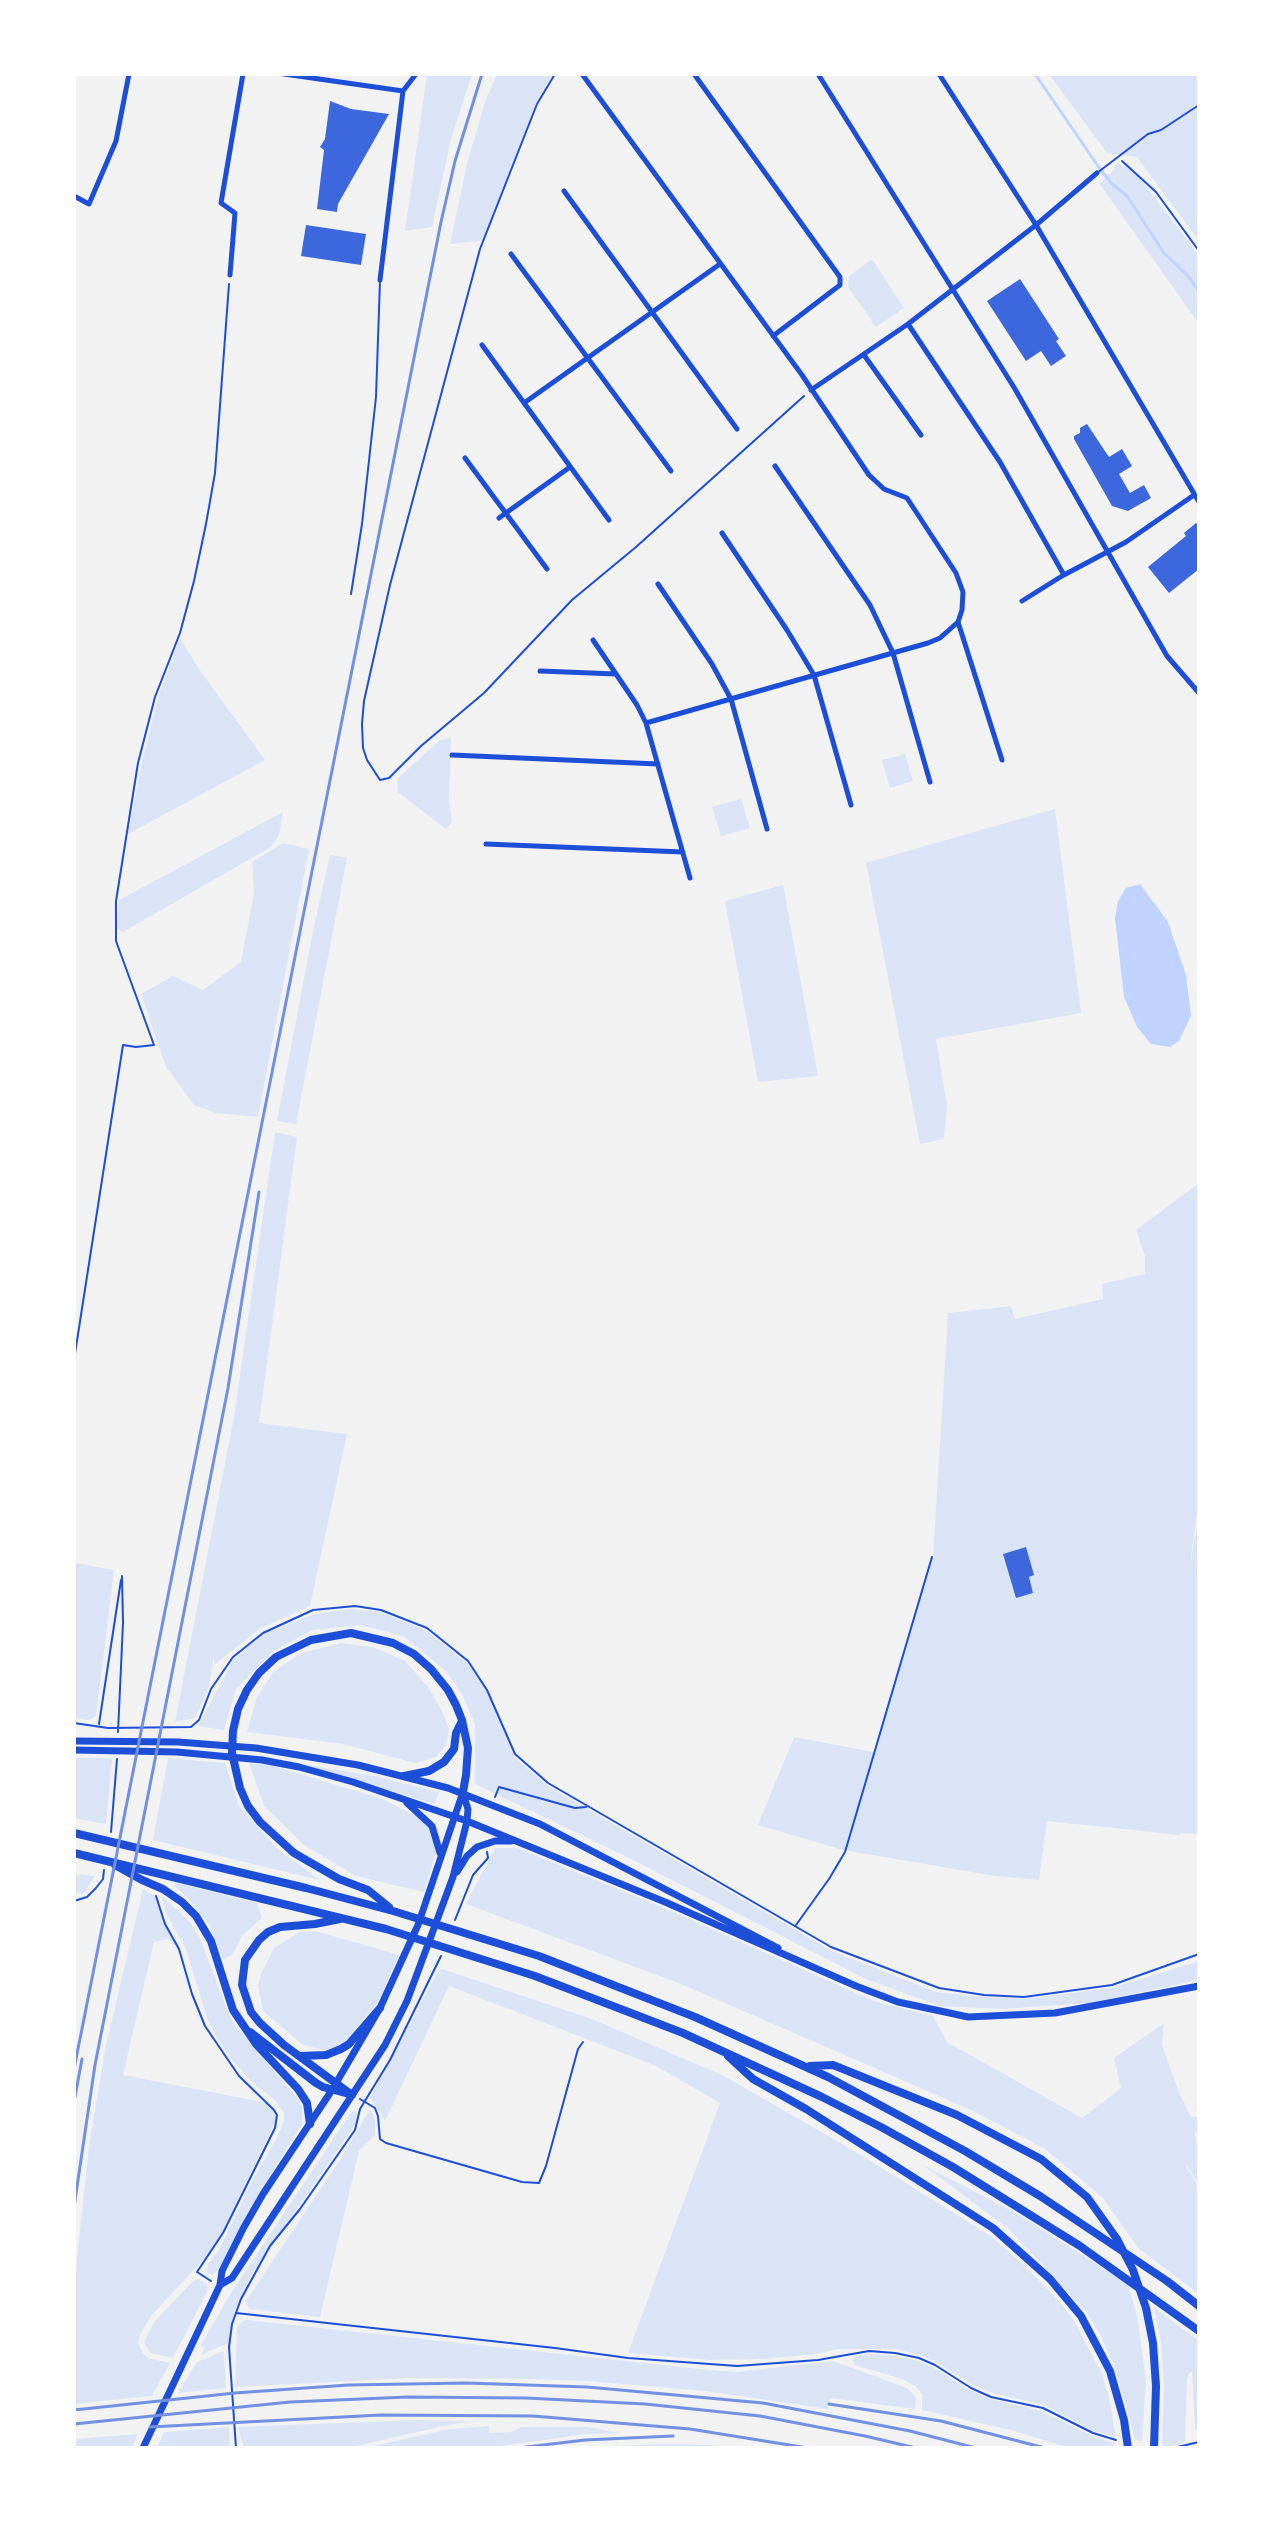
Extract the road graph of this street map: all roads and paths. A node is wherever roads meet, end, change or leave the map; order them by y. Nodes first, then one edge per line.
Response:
1 (129, 74) edge
2 (243, 74) edge
3 (284, 74) edge
4 (416, 74) edge
5 (555, 74) edge
6 (582, 74) edge
7 (694, 74) edge
8 (818, 74) edge
9 (939, 74) edge
10 (332, 78) edge
11 (403, 91) junction
12 (1199, 105) edge
13 (1117, 157) junction
14 (1097, 173) joint
15 (564, 191) dead end
16 (74, 196) edge
17 (1036, 225) junction
18 (1199, 251) edge
19 (511, 254) dead end
20 (720, 264) junction
21 (230, 275) joint
22 (380, 280) joint
23 (954, 288) junction
24 (651, 313) junction
25 (908, 324) junction
26 (773, 336) junction
27 (482, 345) dead end
28 (864, 355) junction
29 (587, 358) junction
30 (811, 390) junction
31 (524, 403) junction
32 (737, 429) dead end
33 (921, 435) dead end
34 (465, 458) dead end
35 (775, 466) dead end
36 (570, 467) junction
37 (671, 471) dead end
38 (1194, 495) junction
39 (1199, 502) edge
40 (505, 513) junction
41 (499, 518) dead end
42 (609, 520) dead end
43 (722, 533) dead end
44 (1108, 552) junction
45 (547, 569) dead end
46 (1064, 575) junction
47 (658, 584) dead end
48 (351, 594) dead end
49 (1022, 601) dead end
50 (958, 622) junction
51 (593, 640) dead end
52 (893, 653) junction
53 (540, 671) dead end
54 (617, 674) junction
55 (814, 675) junction
56 (1199, 693) edge
57 (731, 699) junction
58 (646, 723) junction
59 (452, 755) dead end
60 (1002, 760) dead end
61 (658, 764) junction
62 (930, 782) dead end
63 (851, 805) dead end
64 (767, 829) dead end
65 (486, 844) dead end
66 (683, 852) junction
67 (690, 878) dead end
68 (74, 1360) edge
69 (932, 1557) dead end
70 (122, 1576) dead end
71 (462, 1720) junction
72 (74, 1723) edge
73 (99, 1726) junction
74 (74, 1741) edge
75 (104, 1746) junction
76 (74, 1750) edge
77 (404, 1776) junction
78 (463, 1792) junction
79 (402, 1798) junction
80 (493, 1804) junction
81 (587, 1806) junction
82 (454, 1816) junction
83 (467, 1821) junction
84 (74, 1833) edge
85 (516, 1841) junction
86 (484, 1844) junction
87 (74, 1853) edge
88 (440, 1857) junction
89 (107, 1861) junction
90 (453, 1877) junction
91 (148, 1892) dead end
92 (393, 1911) junction
93 (345, 1918) junction
94 (455, 1919) dead end
95 (796, 1926) junction
96 (445, 1946) dead end
97 (1199, 1954) edge
98 (822, 1971) junction
99 (1199, 1986) edge
100 (380, 2008) junction
101 (244, 2026) junction
102 (583, 2042) dead end
103 (722, 2050) junction
104 (300, 2056) junction
105 (806, 2067) junction
106 (335, 2086) junction
107 (352, 2095) junction
108 (364, 2102) junction
109 (310, 2124) junction
110 (220, 2285) junction
111 (1199, 2306) edge
112 (236, 2313) junction
113 (1199, 2331) edge
114 (1101, 2436) dead end
115 (1199, 2442) edge
116 (143, 2448) edge
117 (236, 2448) edge
118 (1128, 2448) edge
119 (1154, 2448) edge
120 (1173, 2448) edge

1 - 16 street
2 - 21 street
3 - 10 street
4 - 11 street
5 - 30 path
6 - 20 street
7 - 26 street
8 - 23 street
9 - 17 street
10 - 11 street
11 - 22 street
12 - 13 lane
13 - 14 lane
13 - 18 path
14 - 17 street
15 - 24 street
17 - 23 street
17 - 38 street
19 - 29 street
20 - 24 street
20 - 26 street
21 - 68 path
22 - 48 lane
23 - 25 street
23 - 44 street
24 - 29 street
24 - 32 street
25 - 28 street
25 - 46 street
26 - 30 street
27 - 31 street
28 - 30 street
28 - 33 street
29 - 31 street
29 - 37 street
30 - 50 street
31 - 36 street
34 - 40 street
35 - 52 street
36 - 40 street
36 - 42 street
38 - 39 street
38 - 44 street
40 - 41 street
40 - 45 street
43 - 55 street
44 - 46 street
44 - 56 street
46 - 49 street
47 - 57 street
50 - 52 street
50 - 60 street
51 - 54 street
52 - 55 street
52 - 62 street
53 - 54 street
54 - 58 street
55 - 57 street
55 - 63 street
57 - 58 street
57 - 64 street
58 - 61 street
59 - 61 street
61 - 66 street
65 - 66 street
66 - 67 street
69 - 95 path
70 - 73 path
71 - 77 highway
71 - 78 highway
71 - 92 highway
72 - 73 path
73 - 81 path
74 - 75 main road
75 - 76 main road
75 - 77 main road
75 - 79 main road
77 - 78 main road
78 - 80 main road
78 - 82 main road
78 - 83 main road
79 - 82 main road
79 - 88 main road
80 - 81 path
80 - 98 main road
81 - 95 path
82 - 83 main road
82 - 88 main road
83 - 85 main road
83 - 90 main road
84 - 92 highway
85 - 86 main road
85 - 98 main road
86 - 90 main road
86 - 94 path
87 - 89 highway
88 - 100 main road
89 - 93 highway
89 - 101 highway
90 - 107 main road
91 - 110 path
92 - 105 highway
93 - 103 highway
93 - 104 highway
95 - 97 path
96 - 108 path
98 - 99 main road
100 - 104 highway
100 - 106 main road
101 - 106 highway
101 - 109 highway
102 - 108 path
103 - 113 highway
103 - 118 highway
104 - 106 highway
105 - 111 highway
105 - 119 highway
106 - 107 highway
106 - 109 main road
107 - 108 path
107 - 110 main road
108 - 112 path
109 - 110 main road
110 - 116 main road
112 - 114 path
112 - 117 path
115 - 120 path

